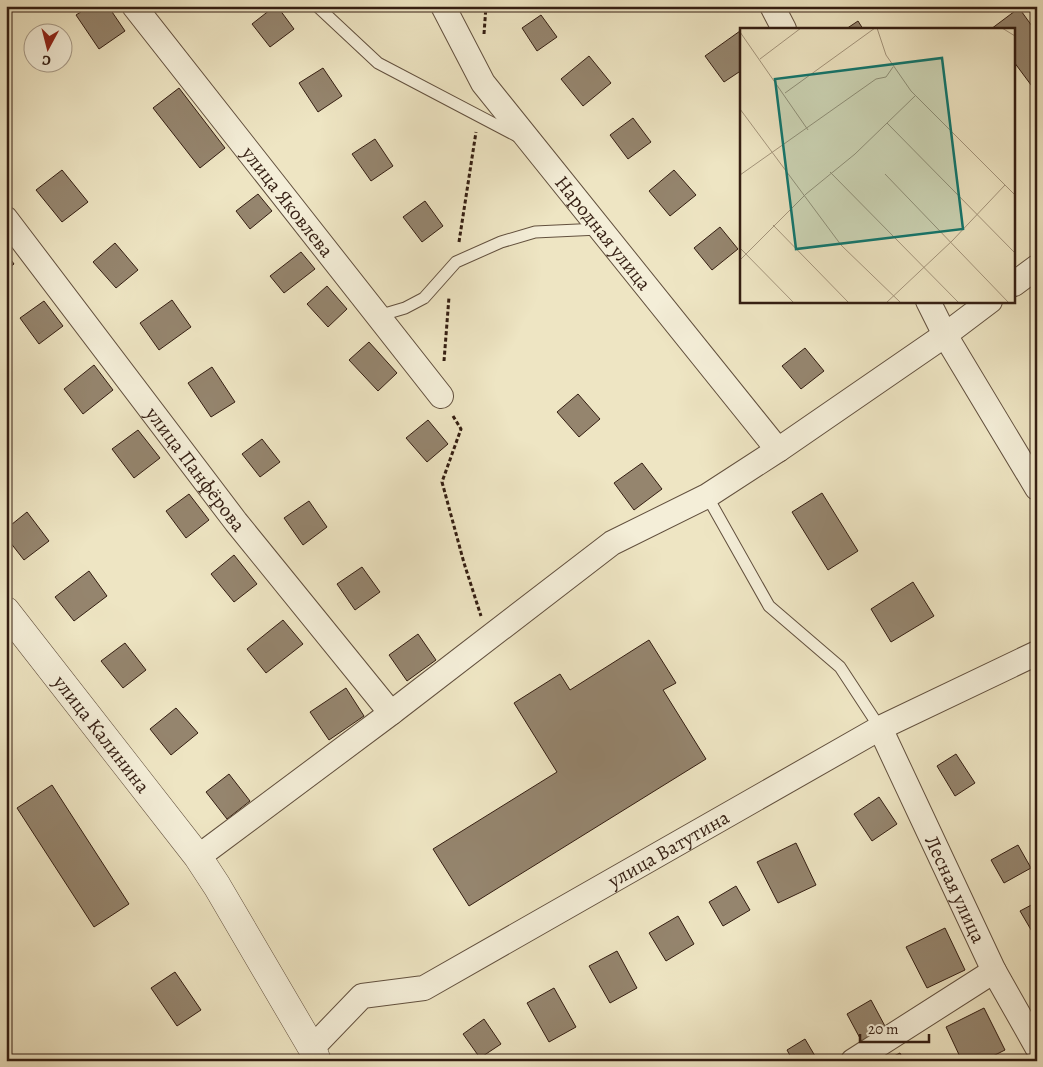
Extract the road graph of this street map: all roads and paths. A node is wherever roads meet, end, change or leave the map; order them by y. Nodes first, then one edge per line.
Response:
1 (134, 6) edge
2 (317, 6) edge
3 (443, 6) edge
4 (772, 6) edge
5 (783, 28) edge
6 (478, 116) junction
7 (532, 144) junction
8 (6, 219) edge
9 (601, 229) junction
10 (456, 262) junction
11 (1037, 267) edge
12 (1016, 283) edge
13 (928, 302) edge
14 (989, 302) edge
15 (378, 316) junction
16 (944, 335) junction
17 (441, 396) junction
18 (778, 450) junction
19 (1037, 488) edge
20 (707, 496) junction
21 (6, 611) edge
22 (488, 638) junction
23 (1037, 653) edge
24 (391, 713) junction
25 (880, 728) junction
26 (198, 857) junction
27 (994, 971) junction
28 (1037, 1047) edge
29 (314, 1054) edge
30 (853, 1061) edge

1 - 15 street, улица Яковлева
2 - 6 lane
3 - 7 street, Народная улица
4 - 5 street
6 - 7 lane
6 - 10 path
7 - 9 street, Народная улица
8 - 24 street, улица Панфёрова
9 - 10 lane
9 - 18 street, Народная улица
10 - 15 lane
10 - 17 path
11 - 12 street
13 - 16 street
14 - 16 street
15 - 17 street, улица Яковлева
16 - 18 street
16 - 19 street
17 - 22 path
18 - 20 street
20 - 22 street
20 - 25 lane
21 - 26 street, улица Калинина
22 - 24 street
23 - 25 street, улица Ватутина
24 - 26 street
25 - 27 street, Лесная улица
25 - 29 street, улица Ватутина
26 - 29 street, улица Калинина
27 - 28 street, Лесная улица
27 - 30 street

